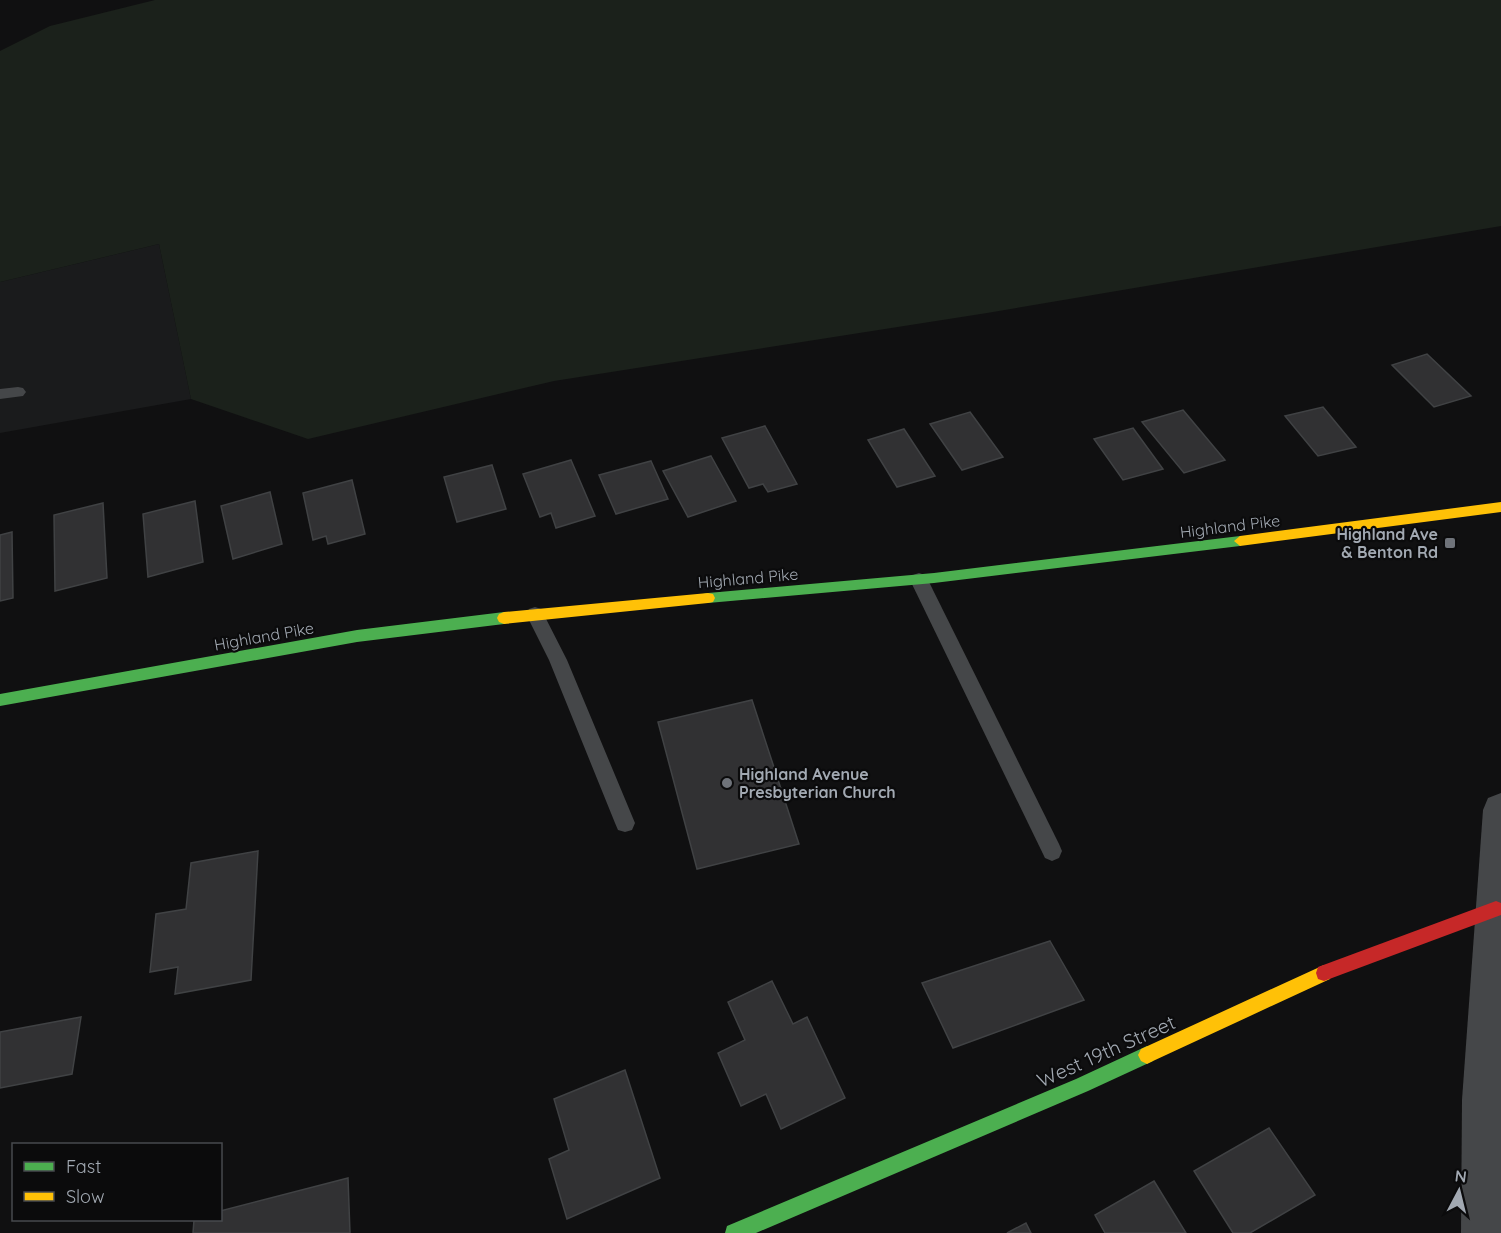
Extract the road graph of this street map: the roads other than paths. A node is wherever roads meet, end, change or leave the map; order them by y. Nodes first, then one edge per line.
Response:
1 (18, 392) dead end
2 (0, 394) edge
3 (1501, 507) edge
4 (920, 580) junction
5 (535, 614) junction
6 (0, 700) edge
7 (1501, 810) edge
8 (626, 823) dead end
9 (1052, 851) dead end
10 (1496, 909) junction
11 (734, 1233) edge
12 (1484, 1233) edge

1 - 2 lane
3 - 4 street, Highland Pike
4 - 5 street, Highland Pike
4 - 9 lane
5 - 6 street, Highland Pike
5 - 8 lane
7 - 10 street
10 - 11 street, West 19th Street
10 - 12 street

